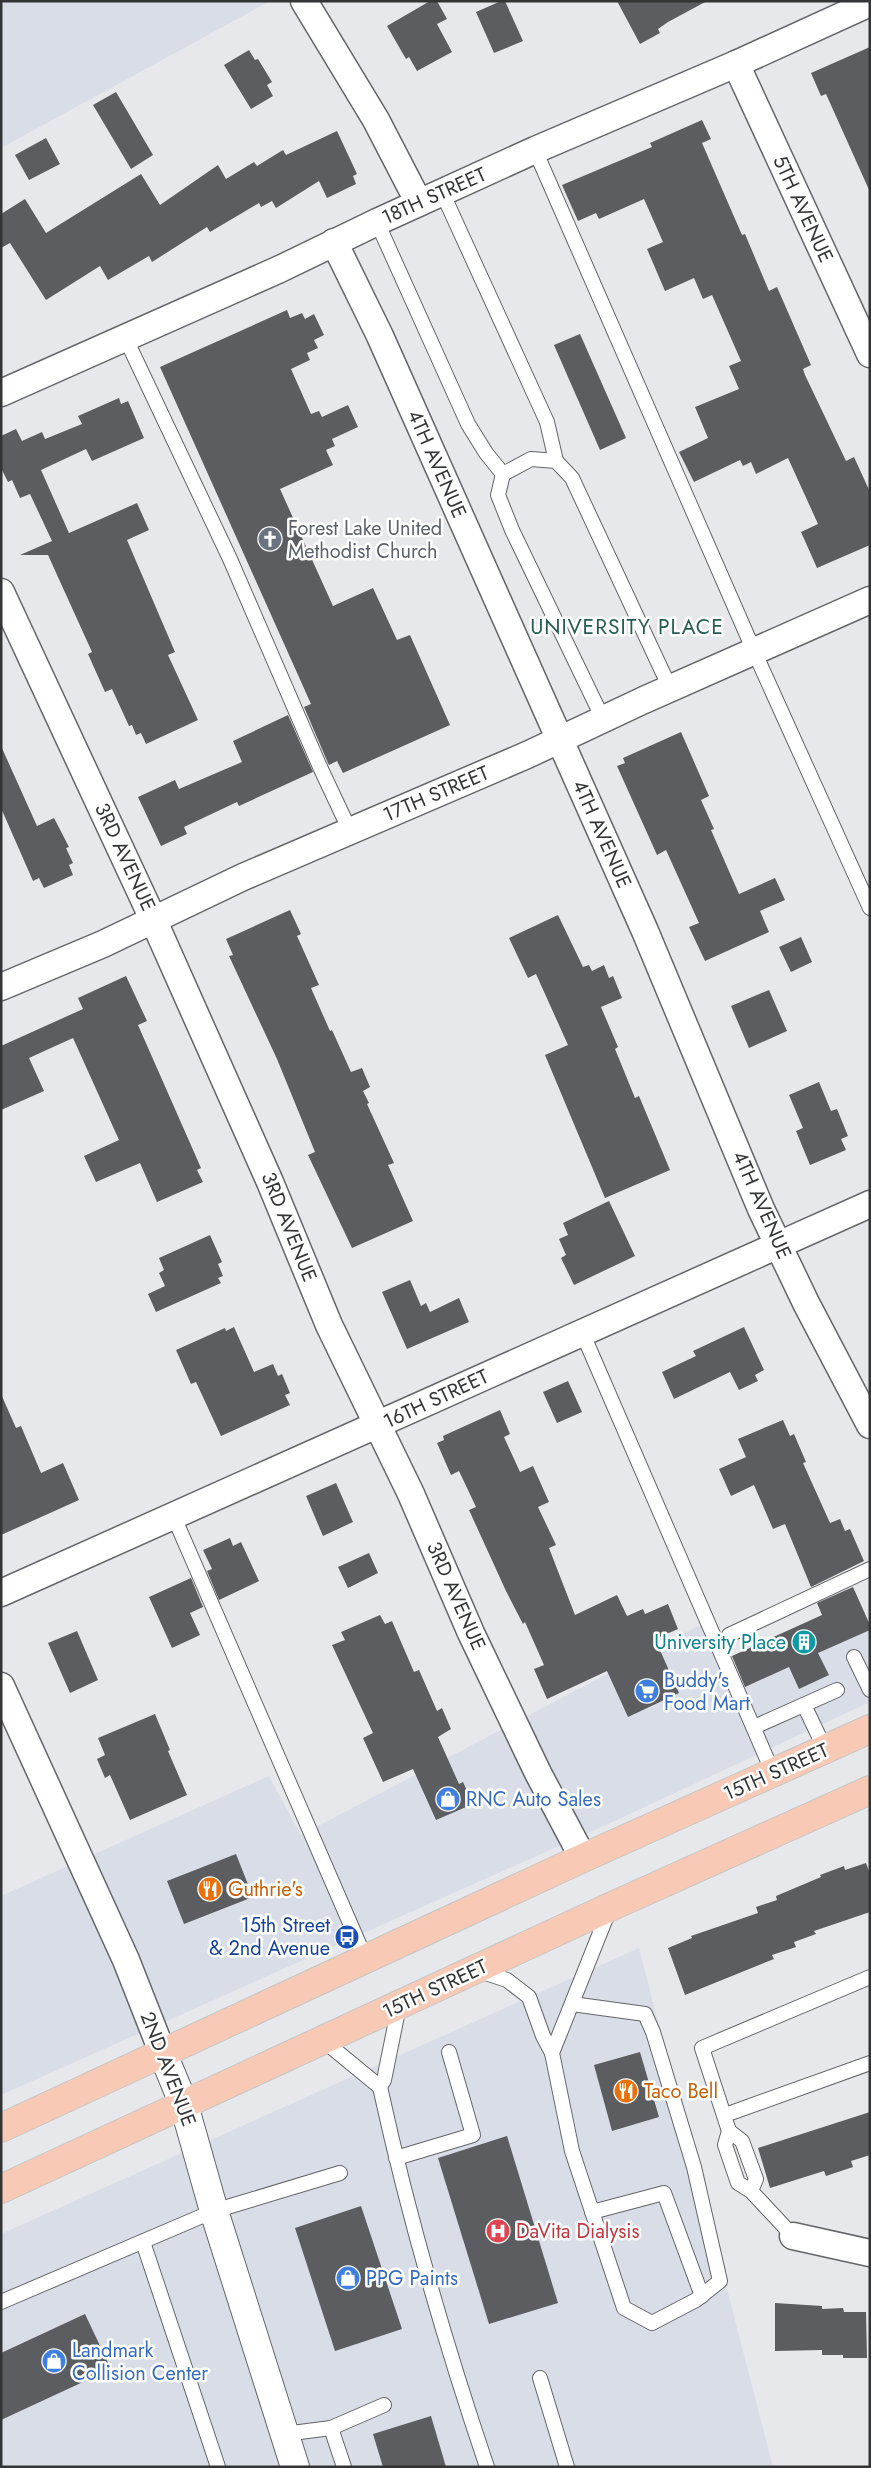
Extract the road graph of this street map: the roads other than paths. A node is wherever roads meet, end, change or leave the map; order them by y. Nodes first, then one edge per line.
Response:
1 (304, 1) edge
2 (870, 3) edge
3 (736, 64) junction
4 (535, 150) junction
5 (442, 192) junction
6 (419, 203) junction
7 (377, 222) junction
8 (334, 242) junction
9 (125, 337) junction
10 (870, 354) edge
11 (1, 394) edge
12 (556, 461) junction
13 (503, 474) junction
14 (1, 592) edge
15 (870, 600) edge
16 (754, 651) junction
17 (670, 688) junction
18 (603, 719) junction
19 (560, 740) junction
20 (350, 831) junction
21 (870, 908) edge
22 (153, 919) junction
23 (1, 987) edge
24 (870, 1204) edge
25 (779, 1243) junction
26 (582, 1332) junction
27 (870, 1425) edge
28 (376, 1426) junction
29 (174, 1517) junction
30 (870, 1569) edge
31 (1, 1593) edge
32 (729, 1635) dead end
33 (854, 1657) dead end
34 (1, 1686) edge
35 (837, 1690) dead end
36 (870, 1690) edge
37 (804, 1705) junction
38 (754, 1727) junction
39 (870, 1729) edge
40 (825, 1750) junction
41 (773, 1773) junction
42 (870, 1790) edge
43 (583, 1858) junction
44 (610, 1907) junction
45 (366, 1960) junction
46 (475, 1970) junction
47 (870, 1977) edge
48 (572, 2004) junction
49 (399, 2006) junction
50 (324, 2041) junction
51 (449, 2052) dead end
52 (552, 2053) junction
53 (163, 2054) junction
54 (870, 2063) edge
55 (380, 2087) junction
56 (184, 2105) junction
57 (725, 2115) junction
58 (1, 2128) edge
59 (396, 2158) junction
60 (340, 2173) dead end
61 (1, 2189) edge
62 (214, 2211) junction
63 (592, 2212) junction
64 (793, 2236) joint
65 (143, 2242) junction
66 (870, 2253) edge
67 (702, 2296) junction
68 (1, 2302) edge
69 (540, 2378) dead end
70 (384, 2405) dead end
71 (331, 2428) junction
72 (284, 2434) junction
73 (218, 2467) edge
74 (295, 2467) edge
75 (344, 2467) edge
76 (488, 2467) edge
77 (567, 2467) edge

1 - 6 street
2 - 3 street, 18TH STREET
3 - 4 street, 18TH STREET
3 - 10 street, 5TH AVENUE
4 - 5 street, 18TH STREET
4 - 16 lane
5 - 6 street, 18TH STREET
5 - 12 lane
6 - 7 street, 18TH STREET
7 - 8 street, 18TH STREET
7 - 13 lane
8 - 9 street, 18TH STREET
8 - 19 street, 4TH AVENUE
9 - 11 street, 18TH STREET
9 - 20 lane
12 - 13 lane
12 - 17 lane
13 - 18 lane
14 - 22 street, 3RD AVENUE
15 - 16 street, 17TH STREET
16 - 17 street, 17TH STREET
16 - 21 lane
17 - 18 street, 17TH STREET
18 - 19 street, 17TH STREET
19 - 20 street, 17TH STREET
19 - 25 street, 4TH AVENUE
20 - 22 street, 17TH STREET
22 - 23 street, 17TH STREET
22 - 28 street, 3RD AVENUE
24 - 25 street, 16TH STREET
25 - 26 street, 16TH STREET
25 - 27 street, 4TH AVENUE
26 - 28 street, 16TH STREET
26 - 38 lane
28 - 29 street, 16TH STREET
28 - 43 street, 3RD AVENUE
29 - 31 street, 16TH STREET
29 - 45 lane
30 - 32 lane
33 - 36 lane
34 - 53 street, 2ND AVENUE
35 - 37 lane
37 - 38 lane
37 - 40 lane
38 - 41 lane
39 - 40 main road, 15TH STREET
40 - 41 main road, 15TH STREET
41 - 43 main road, 15TH STREET
42 - 44 main road, 15TH STREET
43 - 45 main road, 15TH STREET
44 - 46 main road, 15TH STREET
44 - 48 lane
45 - 53 main road, 15TH STREET
46 - 49 main road, 15TH STREET
46 - 52 lane
47 - 57 lane
48 - 52 lane
48 - 67 lane
49 - 50 main road, 15TH STREET
49 - 55 lane
50 - 55 lane
50 - 56 main road, 15TH STREET
51 - 59 lane
52 - 63 lane
53 - 56 street, 2ND AVENUE
53 - 58 main road, 15TH STREET
54 - 57 lane
55 - 59 lane
56 - 61 main road, 15TH STREET
56 - 62 street, 2ND AVENUE
57 - 64 lane
59 - 76 lane
60 - 62 lane
62 - 65 lane
62 - 72 street, 2ND AVENUE
63 - 67 lane
63 - 67 lane
64 - 66 street
65 - 68 lane
65 - 73 lane
69 - 77 lane
70 - 71 lane
71 - 72 lane
71 - 75 lane
72 - 74 street, 2ND AVENUE

